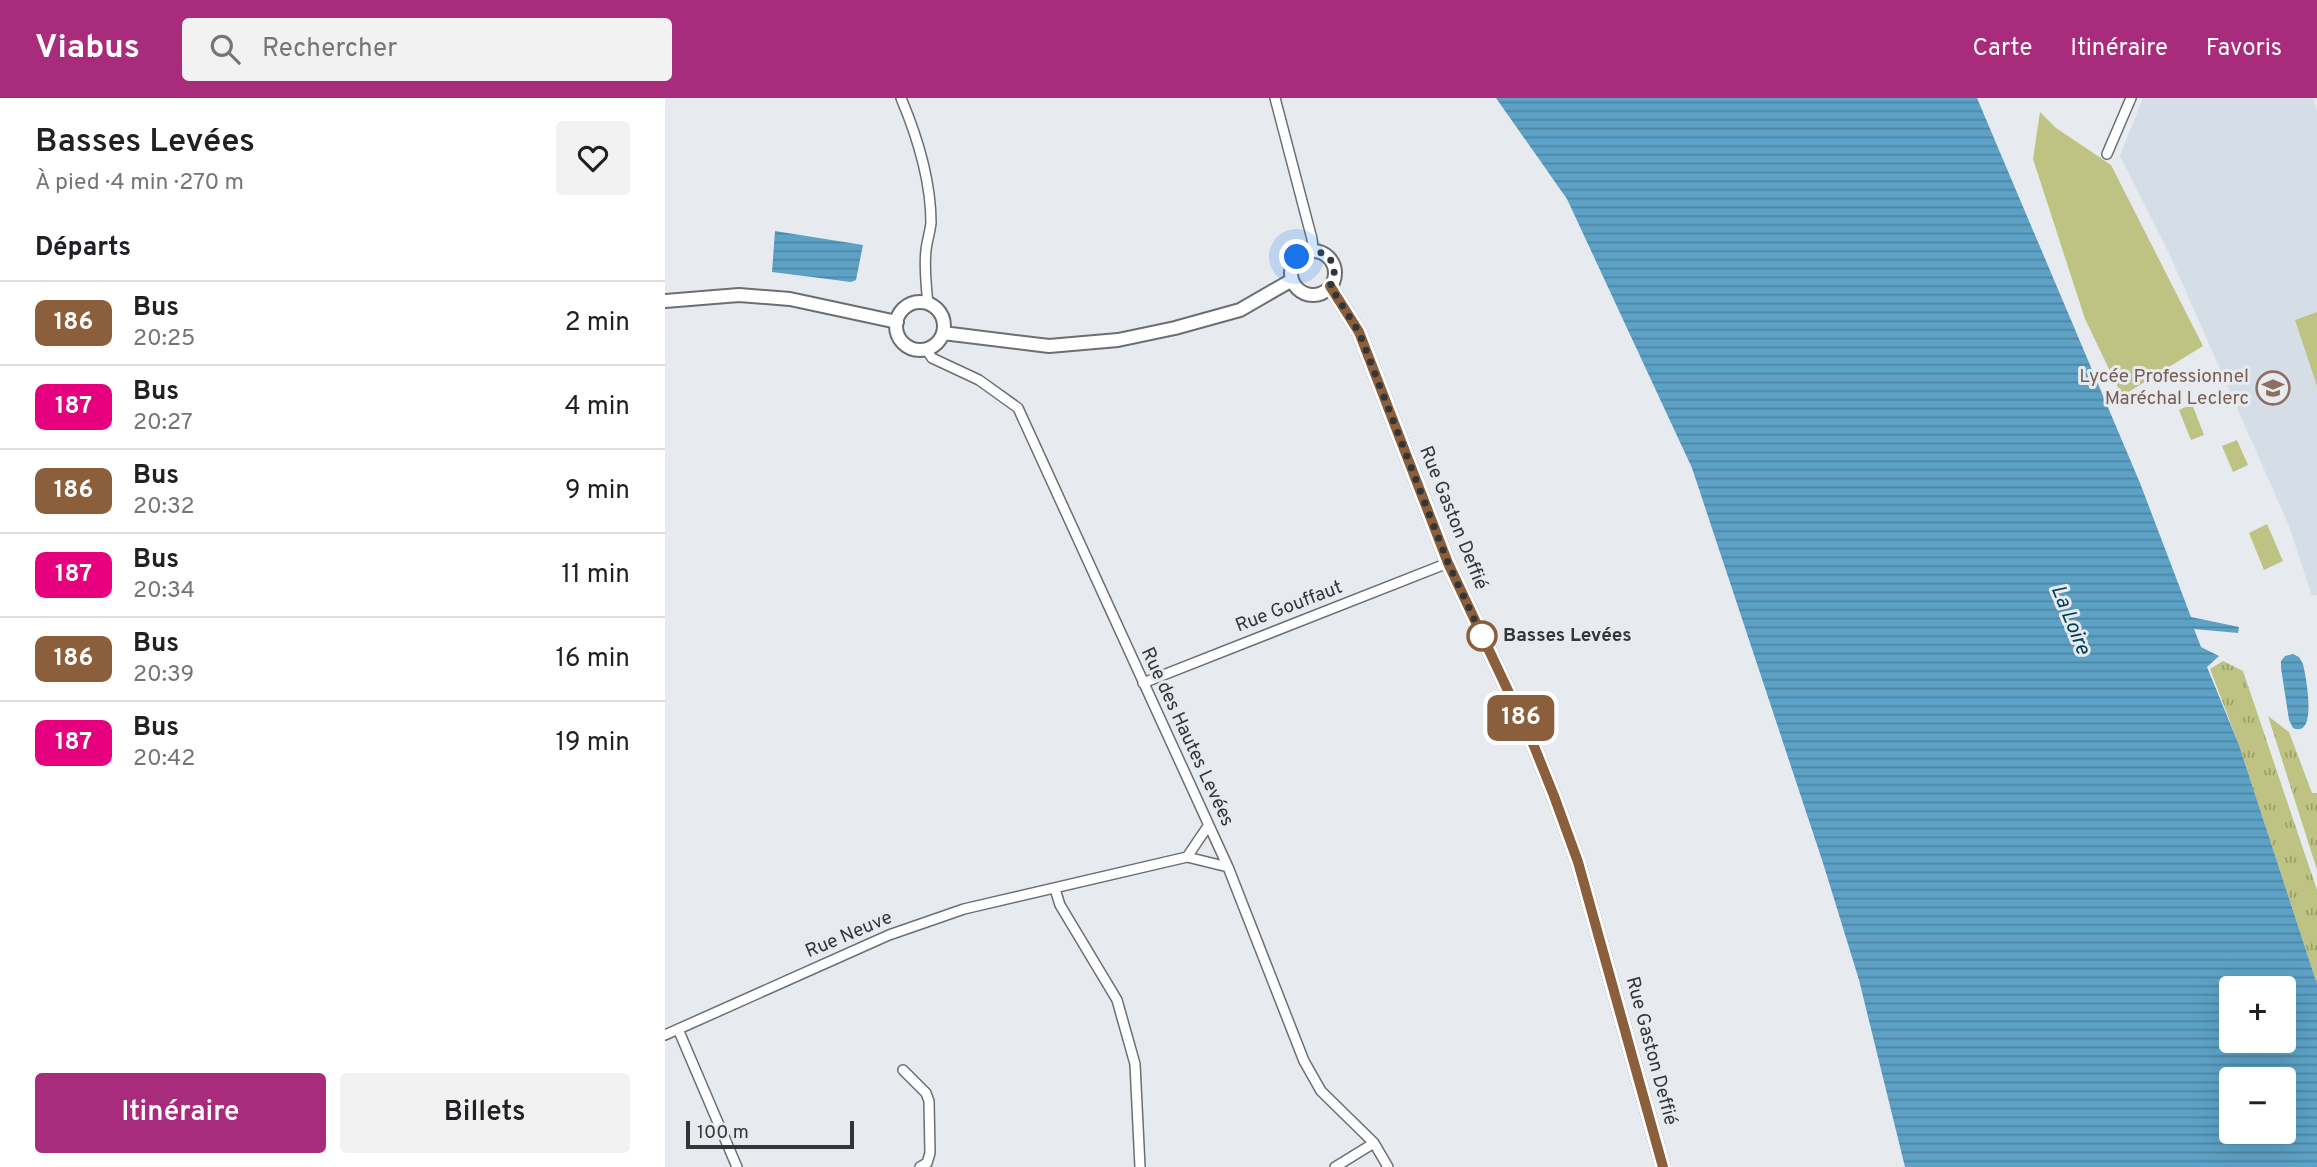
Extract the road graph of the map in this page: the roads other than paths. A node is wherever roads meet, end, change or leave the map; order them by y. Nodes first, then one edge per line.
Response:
1 (901, 98) edge
2 (1275, 98) edge
3 (2131, 98) edge
4 (2107, 154) dead end
5 (1313, 251) junction
6 (1292, 280) junction
7 (1330, 286) junction
8 (665, 301) edge
9 (928, 304) junction
10 (897, 322) junction
11 (943, 333) junction
12 (926, 349) junction
13 (1448, 563) junction
14 (1143, 683) junction
15 (1208, 826) junction
16 (1187, 856) junction
17 (1228, 867) junction
18 (1055, 889) junction
19 (678, 1029) junction
20 (665, 1035) edge
21 (903, 1070) dead end
22 (1374, 1143) junction
23 (737, 1167) edge
24 (920, 1167) edge
25 (1140, 1167) edge
26 (1335, 1167) edge
27 (1388, 1167) edge
28 (1663, 1167) edge

1 - 9 street
2 - 5 street
3 - 4 street
5 - 6 main road
5 - 7 main road
6 - 7 main road
6 - 11 main road
7 - 13 main road, Rue Gaston Deffié
8 - 10 main road
9 - 10 main road
9 - 11 main road
10 - 12 main road
11 - 12 main road
12 - 14 street, Rue des Hautes Levées
13 - 14 street, Rue Gouffaut
13 - 28 main road, Rue Gaston Deffié
14 - 15 street, Rue des Hautes Levées
15 - 16 street
15 - 17 street, Rue des Hautes Levées
16 - 17 street
16 - 18 street, Rue Neuve
17 - 22 street, Rue des Hautes Levées
18 - 19 street, Rue Neuve
18 - 25 street
19 - 20 street, Rue Neuve
19 - 23 street
21 - 24 street
22 - 26 street
22 - 27 street, Rue des Hautes Levées

